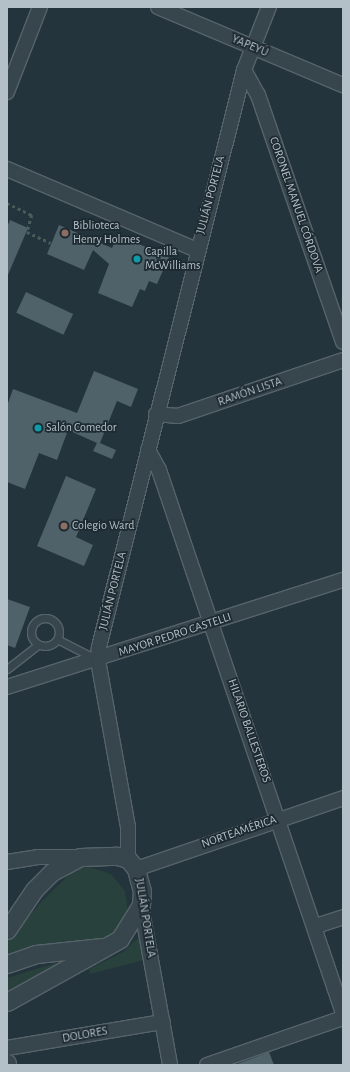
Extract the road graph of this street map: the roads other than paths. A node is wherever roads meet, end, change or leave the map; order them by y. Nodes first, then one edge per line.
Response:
1 (40, 7) edge
2 (158, 7) edge
3 (269, 7) edge
4 (252, 47) junction
5 (244, 70) junction
6 (343, 85) edge
7 (7, 92) edge
8 (7, 169) edge
9 (196, 250) junction
10 (343, 342) edge
11 (343, 360) edge
12 (156, 414) junction
13 (148, 450) junction
14 (343, 580) edge
15 (212, 623) junction
16 (57, 639) junction
17 (38, 645) junction
18 (98, 660) junction
19 (7, 669) edge
20 (7, 687) edge
21 (343, 798) edge
22 (279, 819) junction
23 (80, 857) junction
24 (7, 862) edge
25 (132, 864) junction
26 (34, 890) junction
27 (141, 905) junction
28 (7, 910) edge
29 (343, 917) edge
30 (316, 926) junction
31 (7, 930) edge
32 (109, 947) junction
33 (7, 964) edge
34 (7, 1002) edge
35 (343, 1013) edge
36 (343, 1018) edge
37 (163, 1022) junction
38 (7, 1048) edge
39 (170, 1065) edge
40 (207, 1065) edge

1 - 7 street
2 - 4 street, YAPEYÚ
3 - 4 street, JULIÁN PORTELA
4 - 5 street, JULIÁN PORTELA
4 - 6 street, YAPEYÚ
5 - 9 street, JULIÁN PORTELA
5 - 10 street, CORONEL MANUEL CÓRDOVA
8 - 9 street
9 - 12 street, JULIÁN PORTELA
11 - 12 street, RAMÓN LISTA
12 - 13 street, JULIÁN PORTELA
13 - 15 street, HILARIO BALLESTEROS
13 - 18 street, JULIÁN PORTELA
14 - 15 street, MAYOR PEDRO CASTELLI
15 - 18 street, MAYOR PEDRO CASTELLI
15 - 22 street, HILARIO BALLESTEROS
16 - 17 lane
16 - 17 lane
16 - 18 lane
17 - 19 lane
18 - 20 street, MAYOR PEDRO CASTELLI
18 - 25 street, JULIÁN PORTELA
21 - 22 street, NORTEAMÉRICA
22 - 25 street, NORTEAMÉRICA
22 - 30 street, HILARIO BALLESTEROS
23 - 24 street, NORTEAMÉRICA
23 - 25 street, NORTEAMÉRICA
23 - 26 street
25 - 27 street, JULIÁN PORTELA
26 - 28 street
26 - 31 street
27 - 32 street
27 - 37 street, JULIÁN PORTELA
29 - 30 street
30 - 35 street, HILARIO BALLESTEROS
32 - 33 street
32 - 34 street
36 - 40 street
37 - 38 street, DOLORES
37 - 39 street, JULIÁN PORTELA

